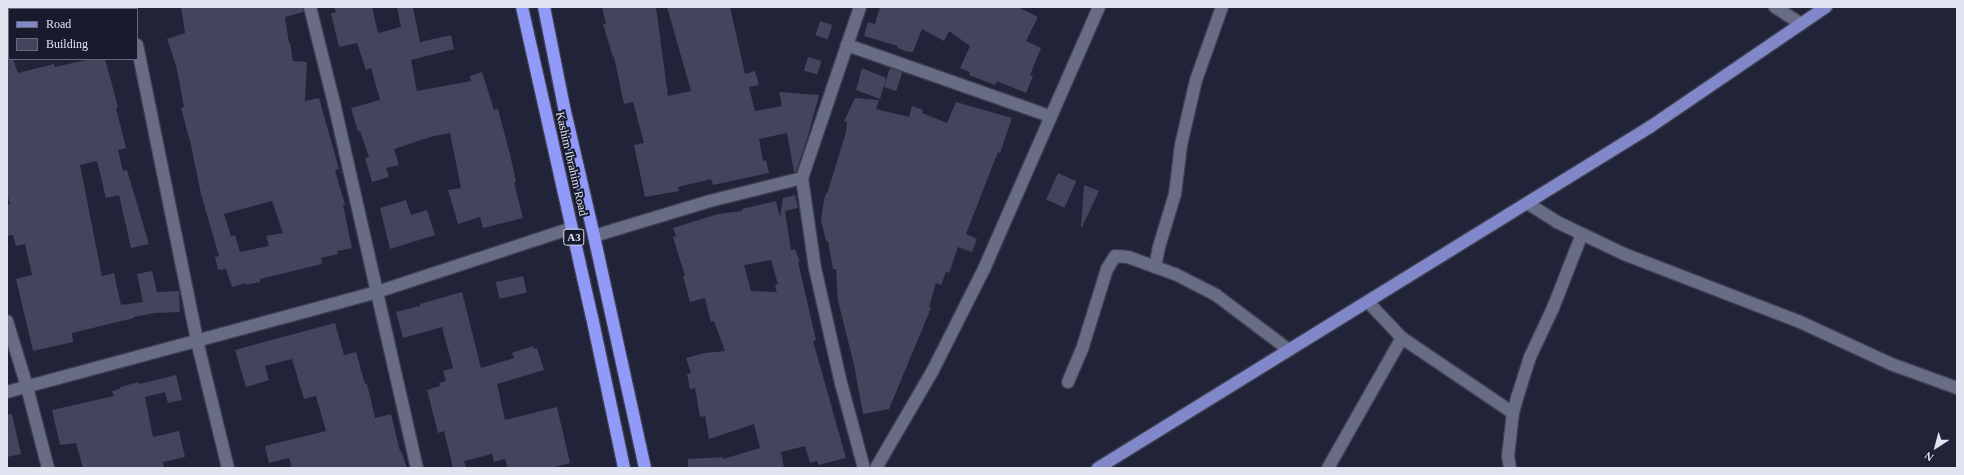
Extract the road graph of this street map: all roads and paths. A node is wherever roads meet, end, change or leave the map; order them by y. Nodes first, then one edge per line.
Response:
1 (310, 7) edge
2 (522, 7) edge
3 (544, 7) edge
4 (860, 7) edge
5 (1099, 7) edge
6 (1222, 7) edge
7 (1775, 7) edge
8 (1826, 7) edge
9 (1801, 24) junction
10 (847, 45) junction
11 (138, 50) edge
12 (1050, 116) junction
13 (802, 178) junction
14 (1527, 203) junction
15 (572, 228) junction
16 (1582, 234) junction
17 (594, 236) junction
18 (1155, 267) junction
19 (377, 292) junction
20 (1368, 302) junction
21 (7, 321) edge
22 (1402, 338) junction
23 (197, 341) junction
24 (1289, 350) junction
25 (1068, 382) dead end
26 (27, 387) junction
27 (1957, 388) edge
28 (7, 392) edge
29 (1513, 413) junction
30 (48, 468) edge
31 (228, 468) edge
32 (417, 468) edge
33 (624, 468) edge
34 (645, 468) edge
35 (864, 468) edge
36 (876, 468) edge
37 (1098, 468) edge
38 (1328, 468) edge
39 (1510, 468) edge

1 - 19 street
2 - 15 highway, Kashim Ibrahim Road / A3
3 - 17 highway, Kashim Ibrahim Road / A3
4 - 10 street
5 - 12 street
6 - 18 street
7 - 9 street
8 - 9 main road
9 - 14 main road
10 - 12 street
10 - 13 street
11 - 23 street
12 - 36 street
13 - 17 street
13 - 35 street
14 - 16 street
14 - 20 main road
15 - 19 street
15 - 33 highway, Kashim Ibrahim Road / A3
16 - 27 street
16 - 29 street
17 - 34 highway, Kashim Ibrahim Road / A3
18 - 24 street
18 - 25 street
19 - 23 street
19 - 32 street
20 - 22 street
20 - 24 main road
21 - 26 street
22 - 29 street
22 - 38 street
23 - 26 street
23 - 31 street
24 - 37 main road
26 - 28 street
26 - 30 street
29 - 39 street

